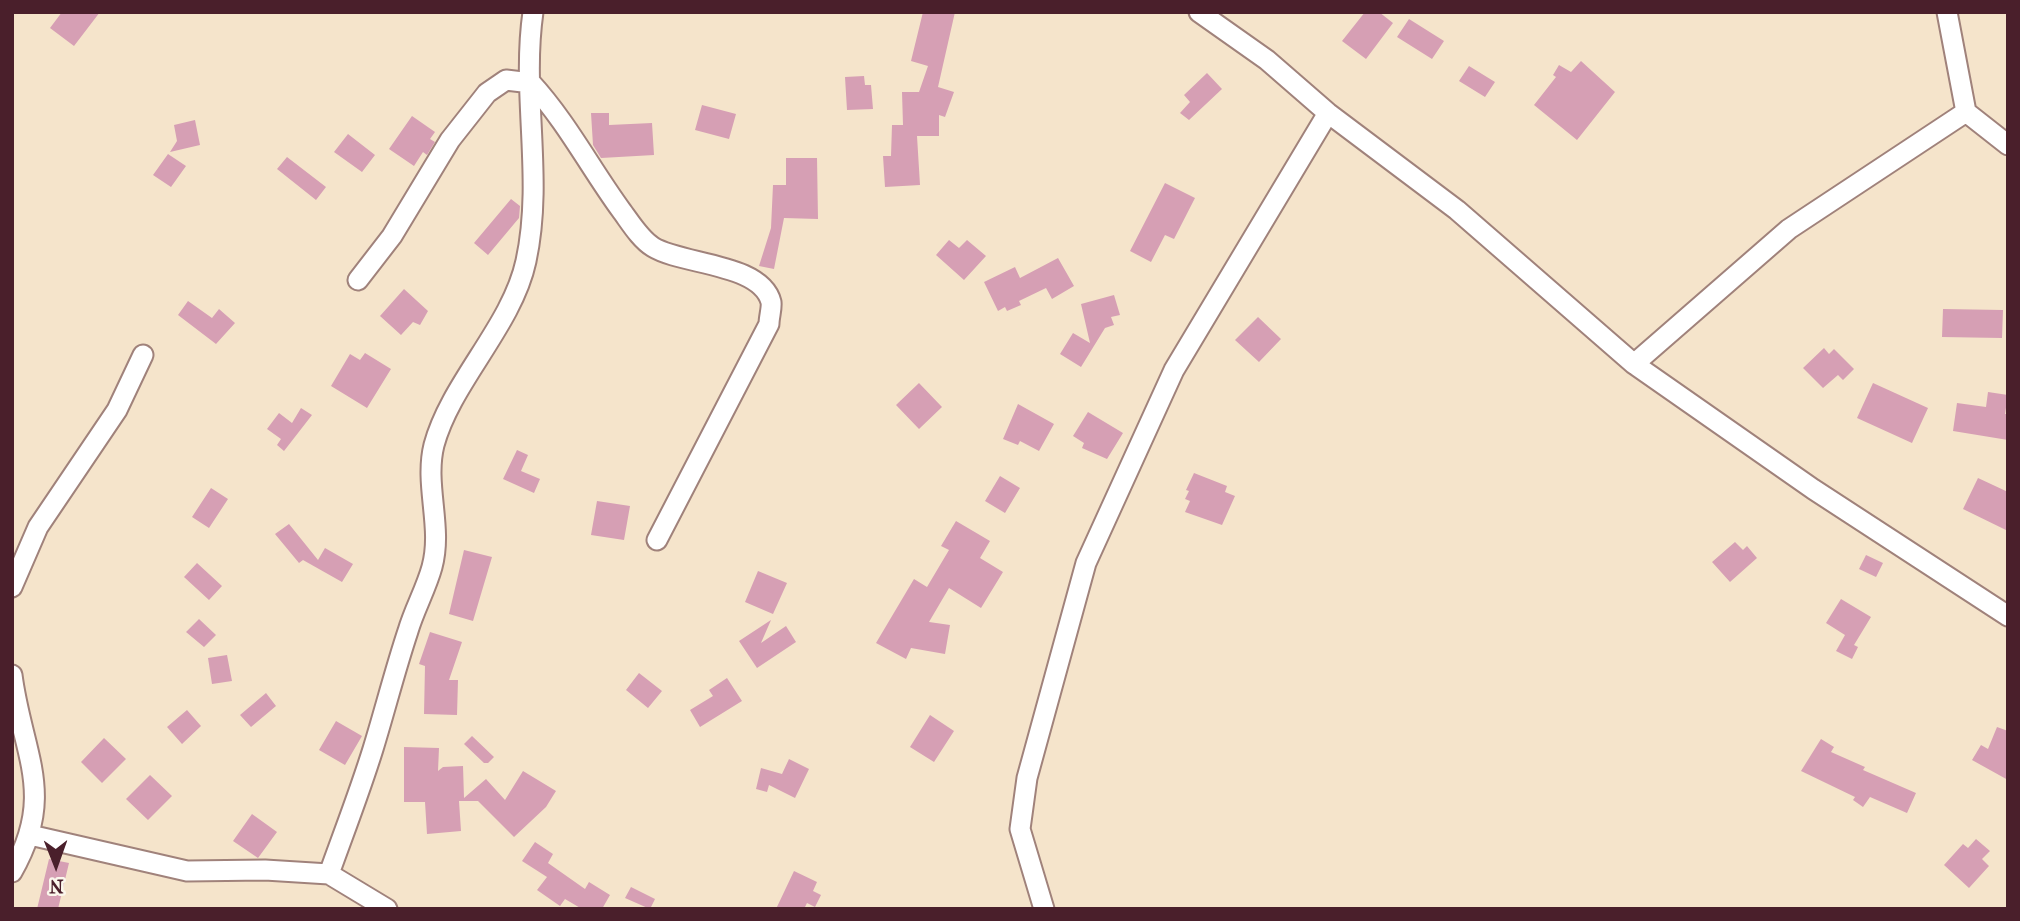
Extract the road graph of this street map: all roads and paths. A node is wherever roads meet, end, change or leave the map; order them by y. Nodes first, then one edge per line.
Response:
1 (533, 12) edge
2 (1199, 12) edge
3 (1947, 12) edge
4 (531, 83) junction
5 (1966, 112) junction
6 (1328, 113) junction
7 (2008, 145) edge
8 (358, 280) dead end
9 (143, 355) dead end
10 (1634, 364) junction
11 (657, 540) dead end
12 (12, 587) edge
13 (2008, 616) edge
14 (12, 675) edge
15 (30, 835) junction
16 (12, 872) edge
17 (329, 874) junction
18 (387, 909) edge
19 (1044, 909) edge

1 - 4 street
2 - 6 street
3 - 5 street
4 - 8 street
4 - 11 street
4 - 17 street
5 - 7 street
5 - 10 street
6 - 10 street
6 - 19 street
9 - 12 street
10 - 13 street
14 - 15 street
15 - 16 street
15 - 17 street
17 - 18 street

